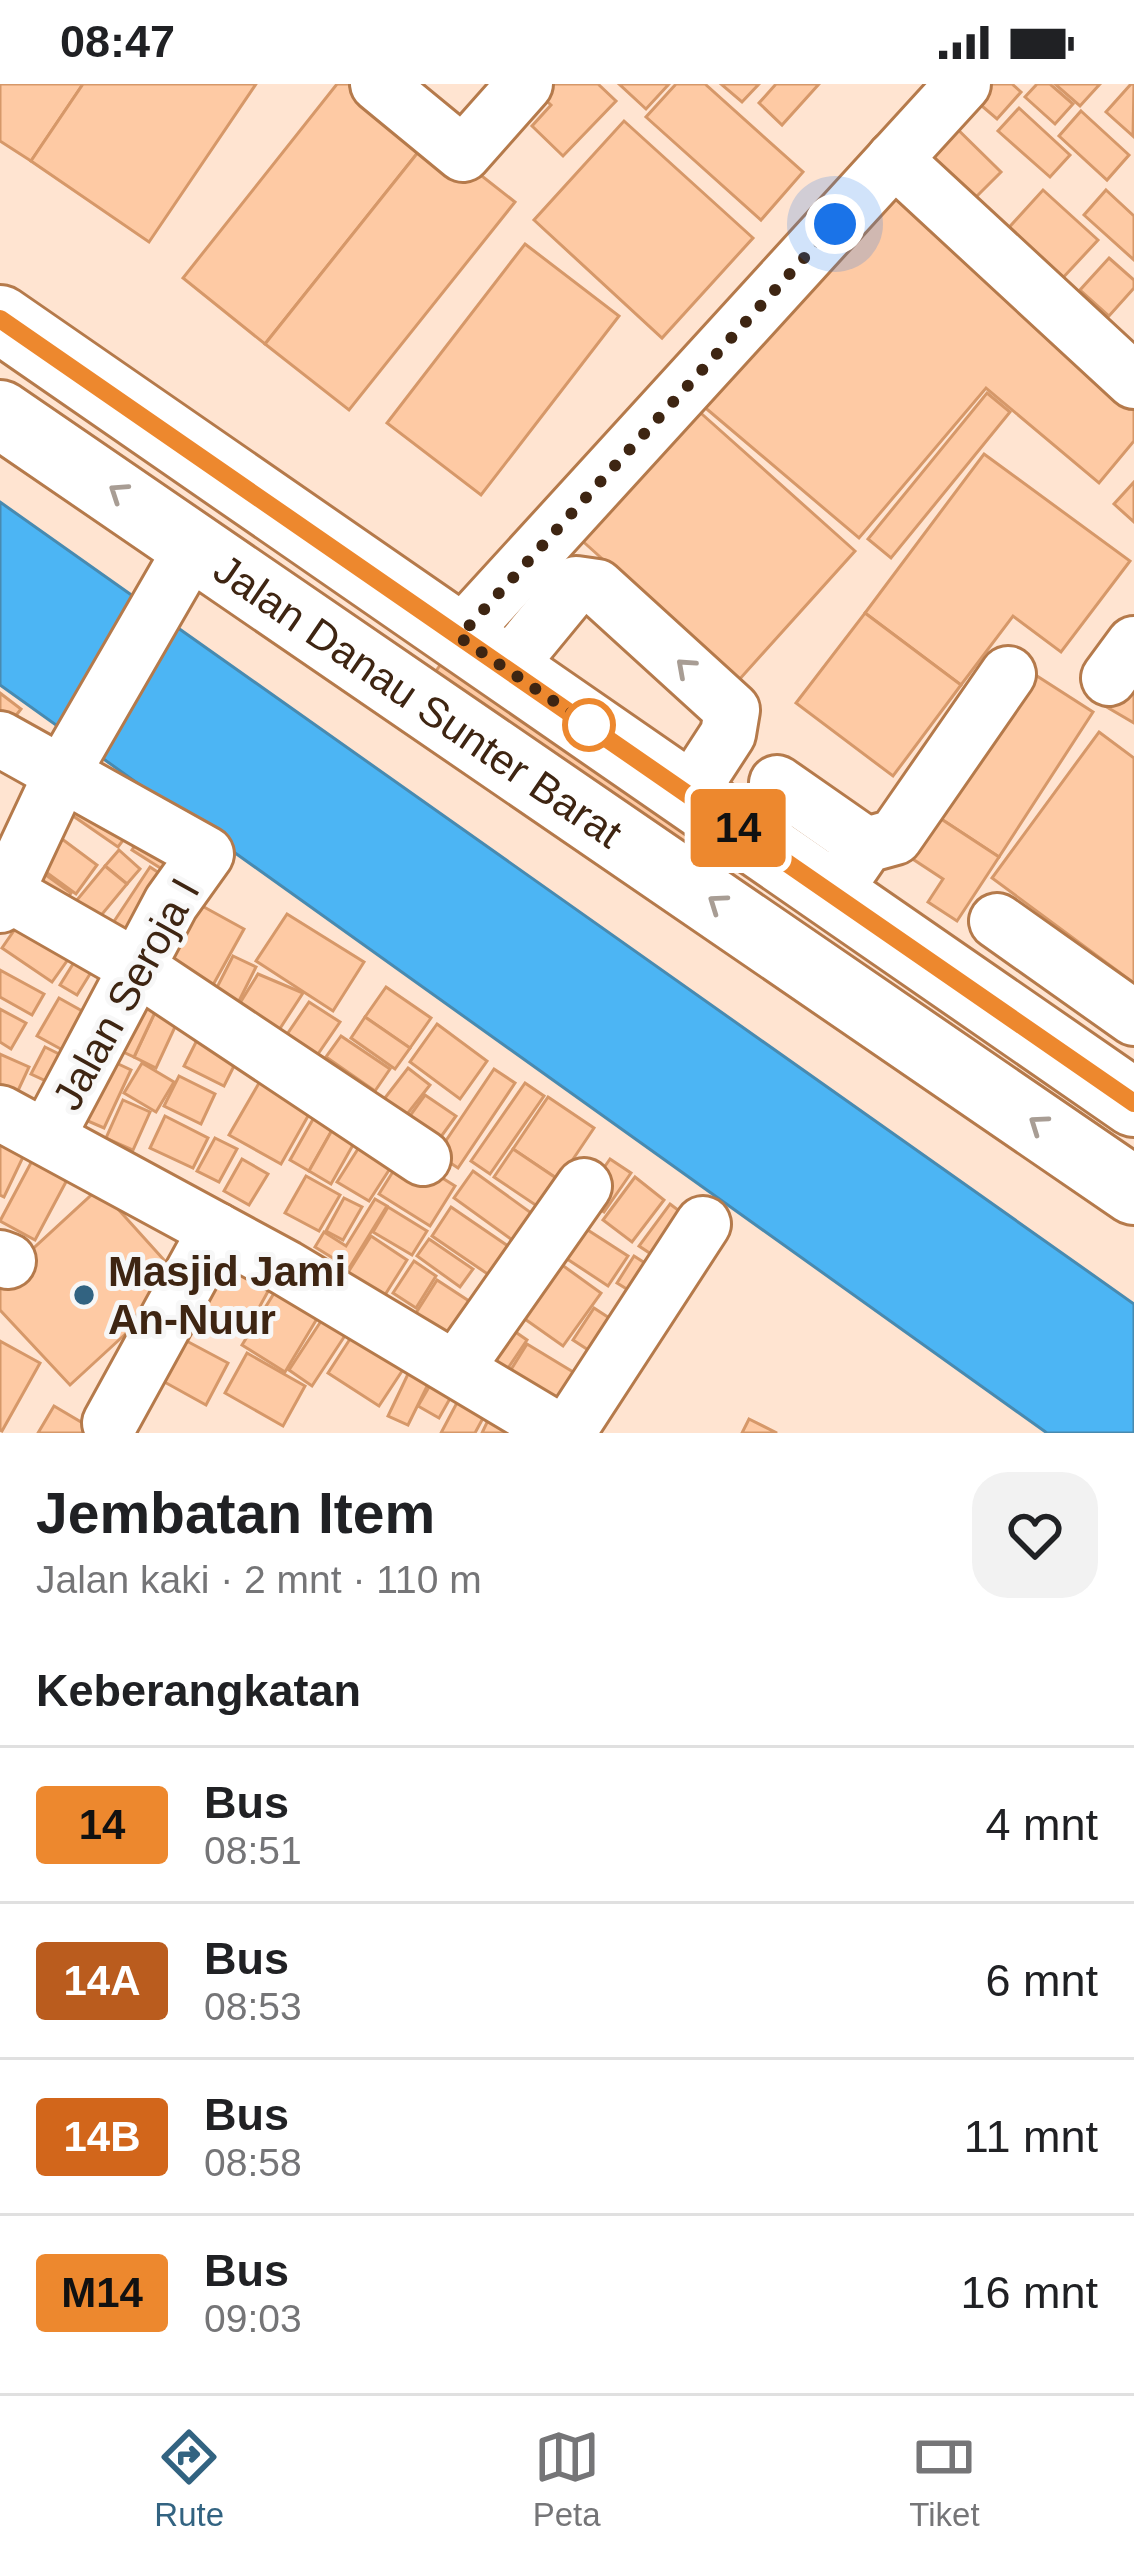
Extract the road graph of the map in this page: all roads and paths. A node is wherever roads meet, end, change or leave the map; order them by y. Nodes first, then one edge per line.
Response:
1 (378, 84) edge
2 (525, 84) edge
3 (963, 84) edge
4 (895, 159) junction
5 (0, 319) edge
6 (1134, 382) edge
7 (0, 414) edge
8 (183, 564) junction
9 (483, 653) junction
10 (1007, 674) dead end
11 (0, 739) edge
12 (69, 763) junction
13 (777, 782) dead end
14 (689, 794) junction
15 (850, 869) junction
16 (2, 895) edge
17 (997, 921) dead end
18 (136, 967) junction
19 (1126, 1012) edge
20 (1112, 1088) edge
21 (24, 1124) edge
22 (424, 1158) dead end
23 (584, 1186) dead end
24 (1134, 1191) edge
25 (703, 1224) dead end
26 (216, 1230) junction
27 (457, 1367) junction
28 (110, 1423) dead end
29 (564, 1433) edge

1 - 2 street
3 - 4 street
4 - 6 street
4 - 9 street
5 - 9 main road, Jalan Danau Sunter Barat
8 -> 7 main road, Jalan Danau Sunter Barat
8 - 12 street
24 -> 8 main road, Jalan Danau Sunter Barat
9 - 14 main road, Jalan Danau Sunter Barat
14 -> 9 street
10 - 15 street
11 - 12 street
12 - 16 street
12 - 18 street, Jalan Seroja I
13 - 15 street
14 - 15 main road, Jalan Danau Sunter Barat
15 - 20 main road, Jalan Danau Sunter Barat
16 - 18 street
17 - 19 street
18 - 21 street, Jalan Seroja I
18 - 22 street
19 - 20 street
21 - 26 street
23 - 27 street
25 - 29 street
26 - 27 street
26 - 28 street
27 - 29 street

